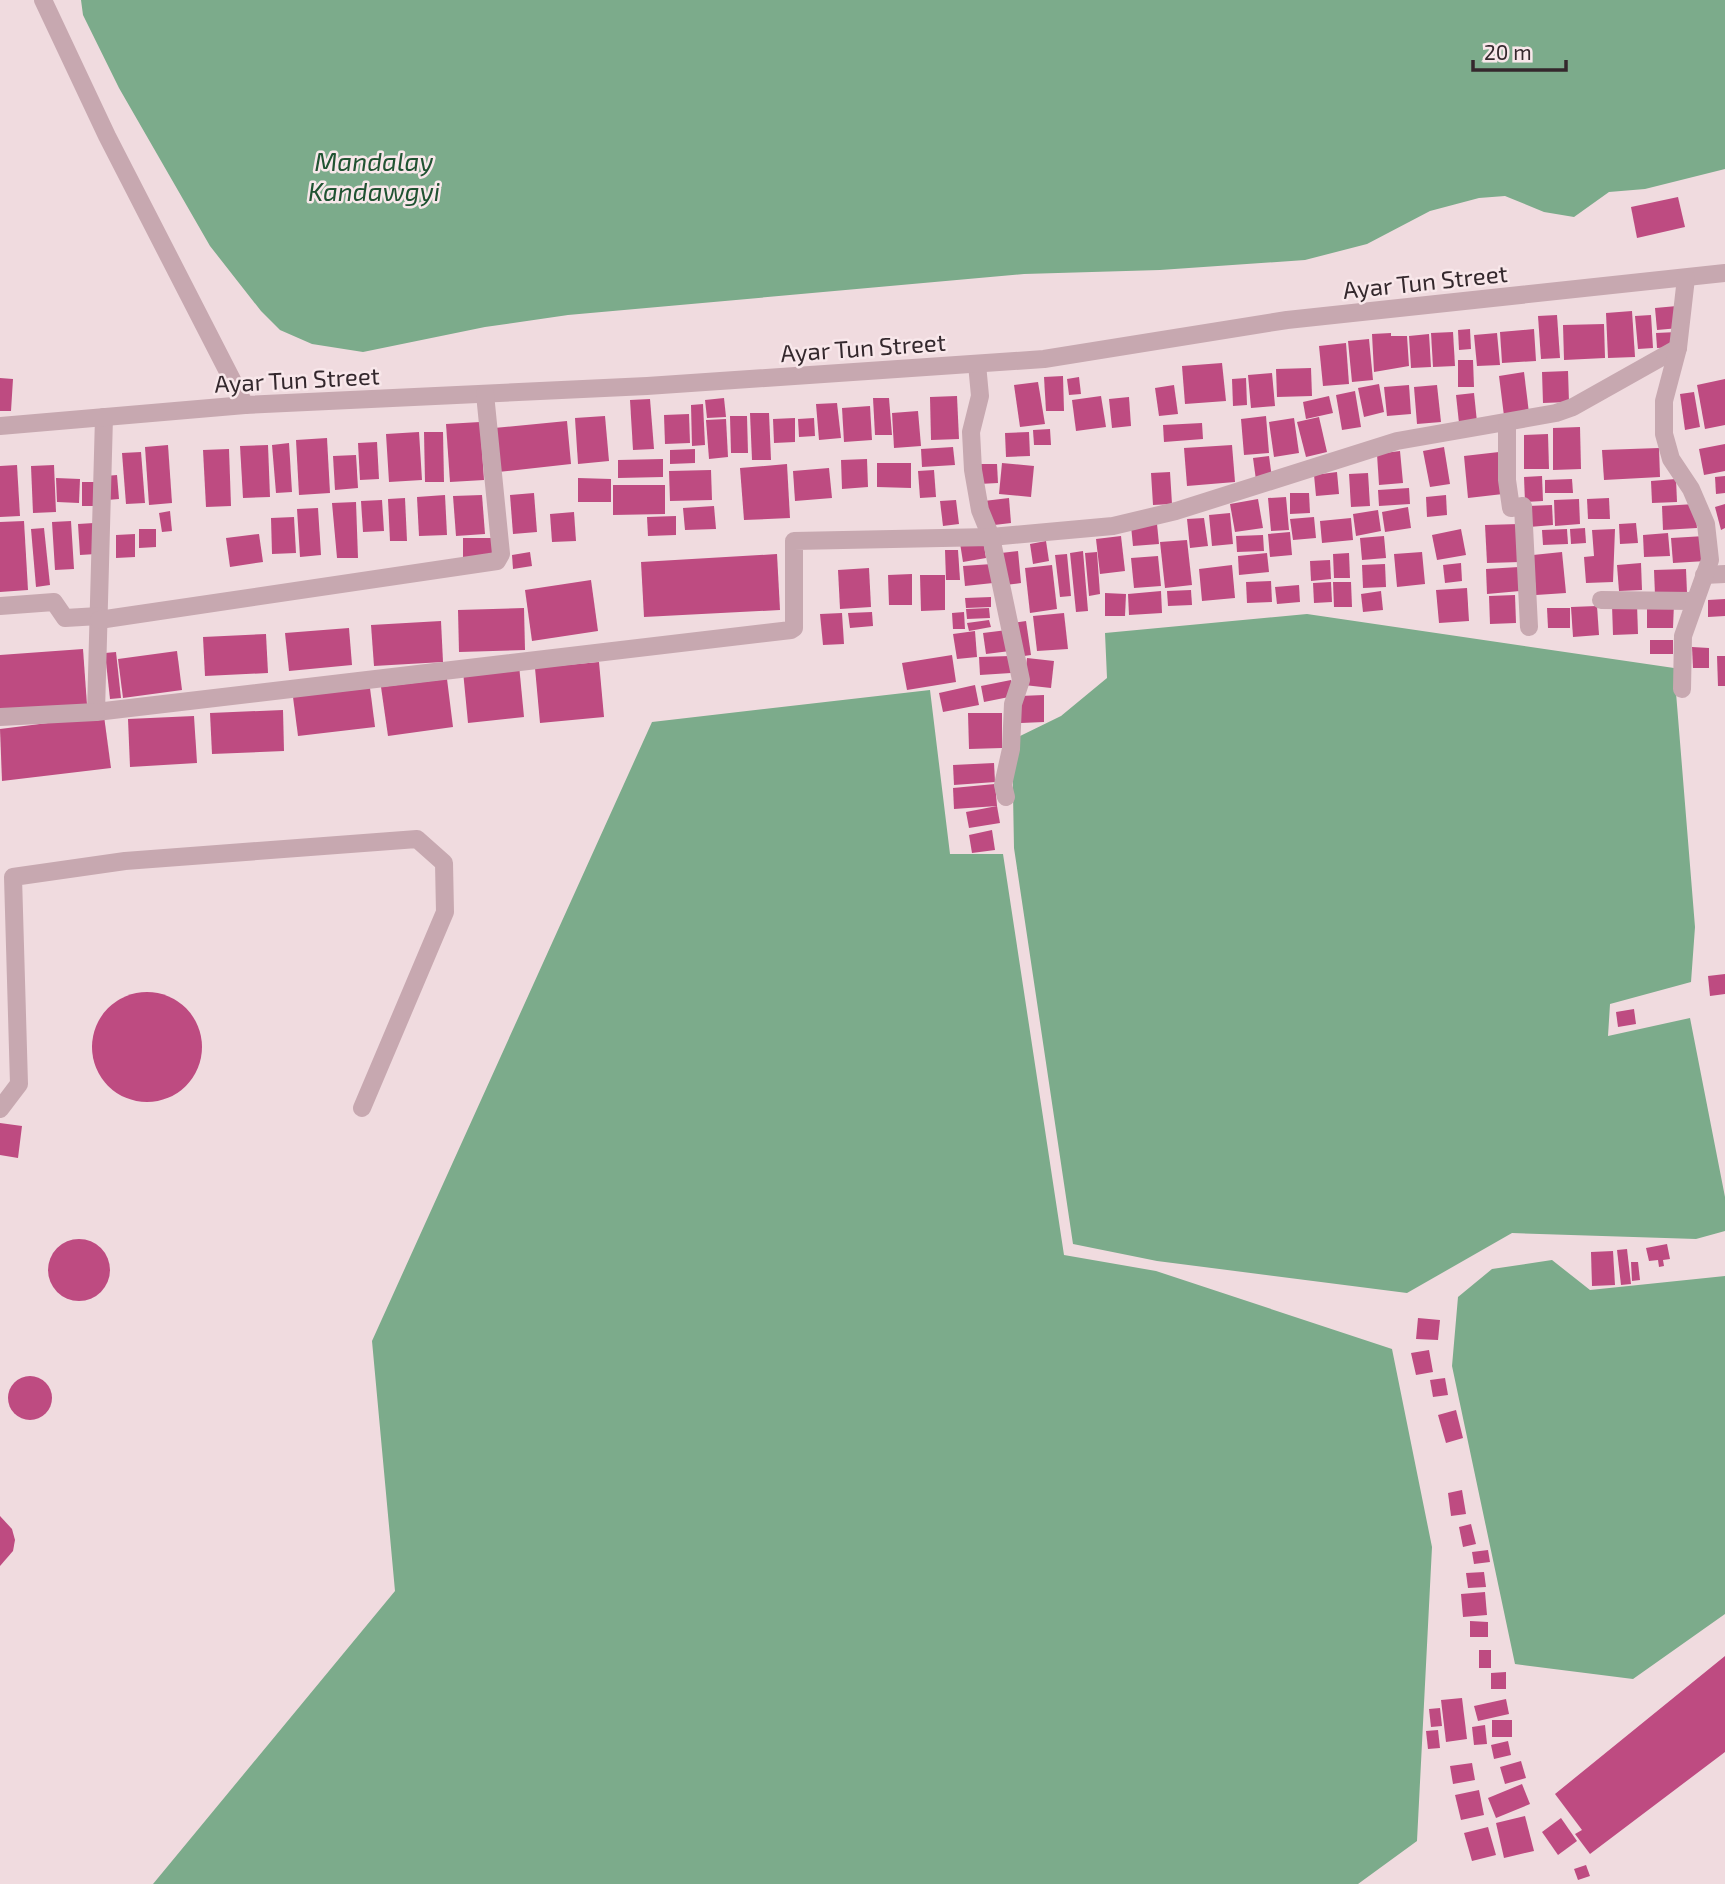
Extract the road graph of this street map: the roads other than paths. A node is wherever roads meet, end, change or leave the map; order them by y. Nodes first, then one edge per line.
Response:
1 (43, 0) edge
2 (1725, 273) edge
3 (1686, 278) junction
4 (1678, 348) junction
5 (977, 364) junction
6 (485, 394) junction
7 (245, 405) junction
8 (104, 417) junction
9 (1507, 424) junction
10 (0, 426) edge
11 (991, 537) junction
12 (1725, 574) edge
13 (1704, 575) junction
14 (1601, 600) dead end
15 (1694, 601) junction
16 (0, 606) edge
17 (99, 618) junction
18 (1529, 627) dead end
19 (1682, 689) dead end
20 (96, 712) junction
21 (0, 717) edge
22 (1006, 797) dead end
23 (7, 878) edge
24 (362, 1108) dead end
25 (0, 1109) edge

1 - 7 street
2 - 3 street, Ayar Tun Street
3 - 4 street
3 - 5 street, Ayar Tun Street
4 - 9 street
4 - 13 street
5 - 6 street, Ayar Tun Street
5 - 11 street
6 - 7 street, Ayar Tun Street
6 - 17 street
7 - 8 street, Ayar Tun Street
8 - 10 street, Ayar Tun Street
8 - 17 street
9 - 11 street
9 - 18 street
11 - 20 street
11 - 22 street
12 - 13 street
13 - 15 street
14 - 15 street
15 - 19 street
16 - 17 street
17 - 20 street
20 - 21 street
23 - 24 street
23 - 25 street

